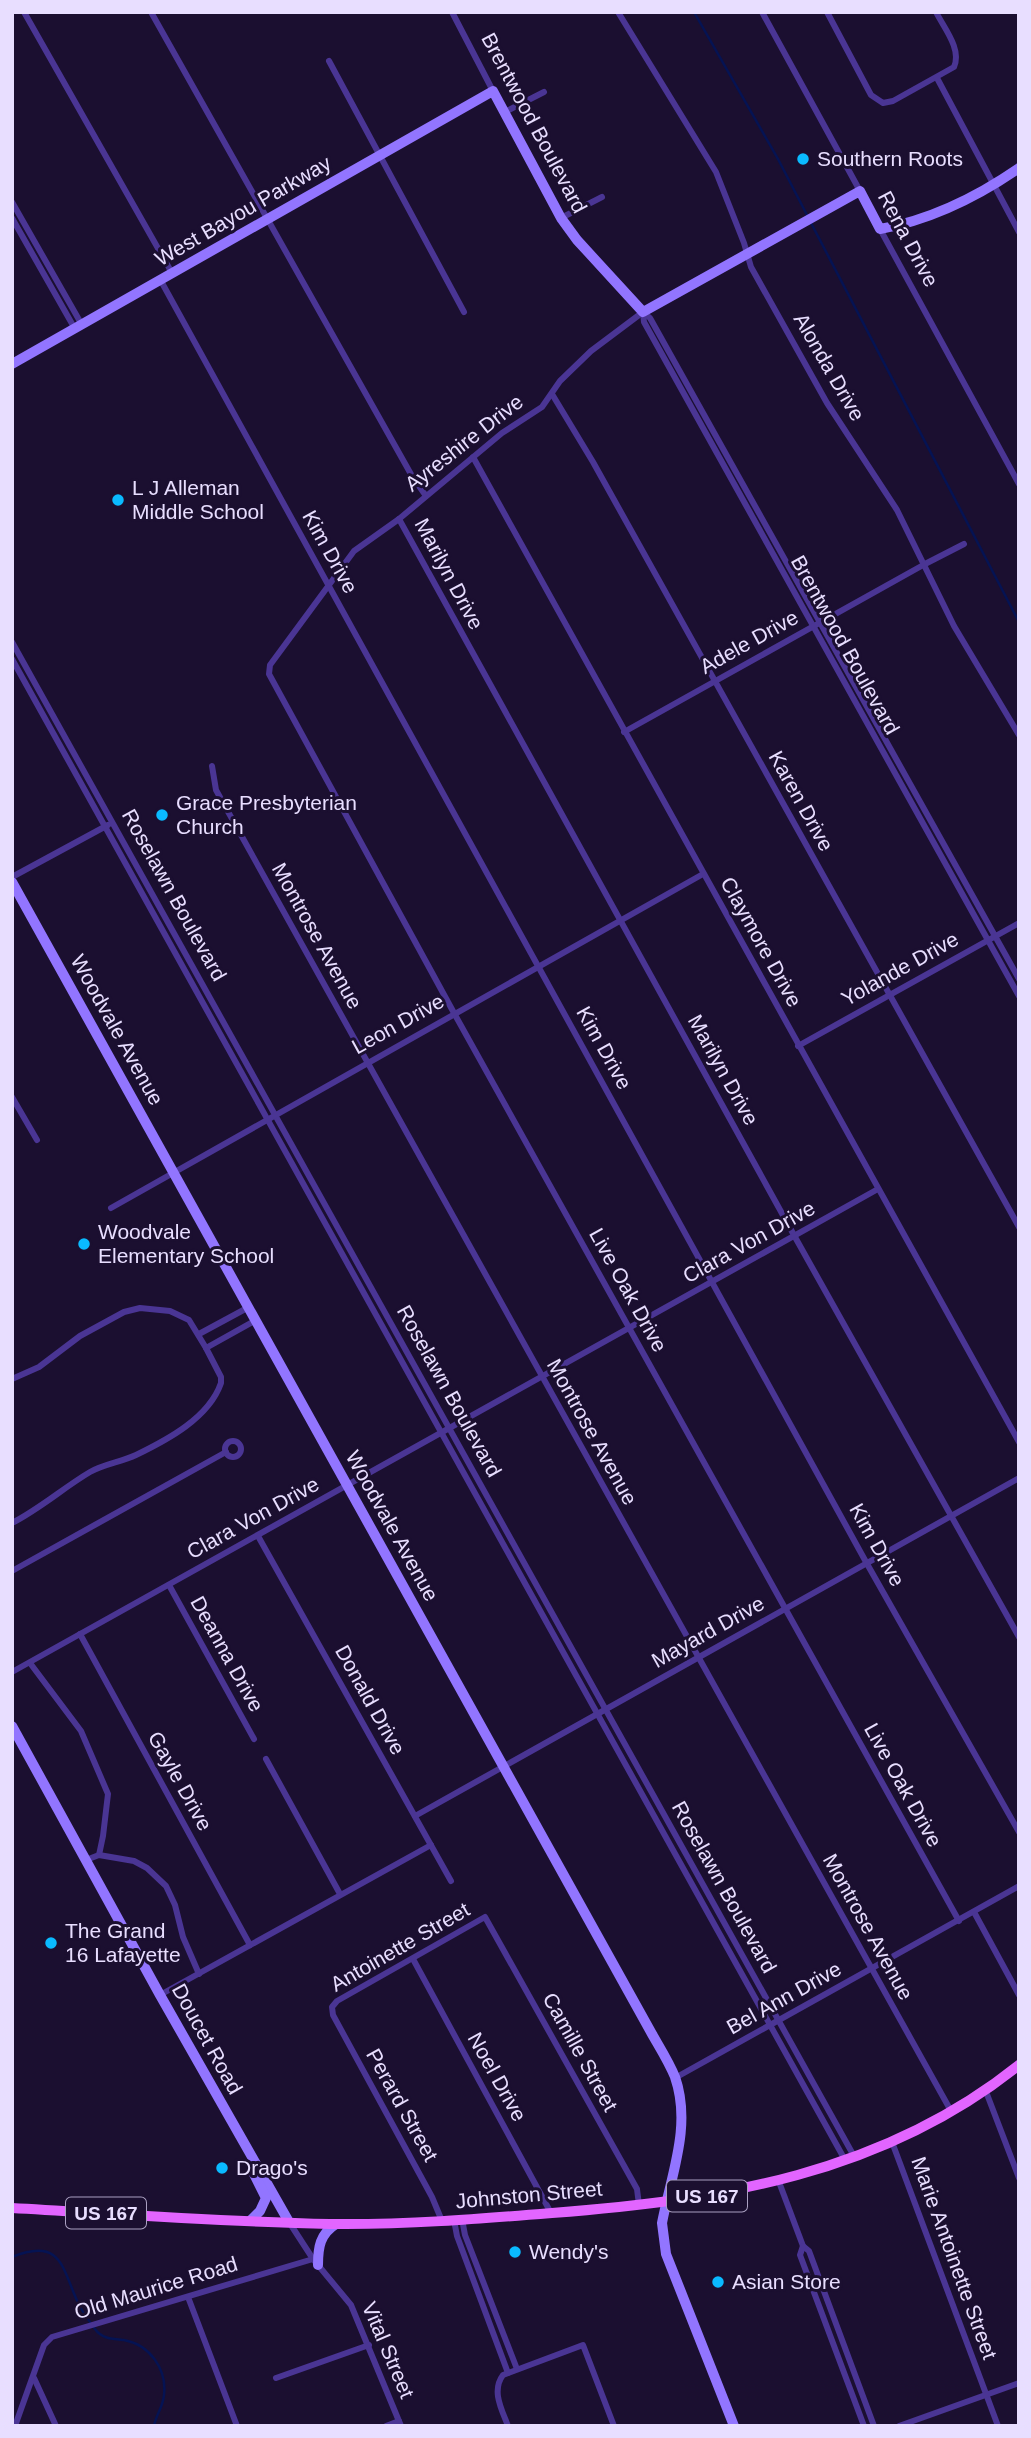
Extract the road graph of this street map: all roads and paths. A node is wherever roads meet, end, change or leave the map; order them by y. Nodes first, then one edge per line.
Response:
1 (24, 12) edge
2 (151, 12) edge
3 (452, 12) edge
4 (618, 12) edge
5 (762, 12) edge
6 (827, 12) edge
7 (936, 12) edge
8 (329, 61) dead end
9 (937, 78) junction
10 (493, 91) junction
11 (544, 92) dead end
12 (505, 112) junction
13 (380, 156) junction
14 (1019, 168) edge
15 (994, 186) junction
16 (860, 191) junction
17 (602, 197) dead end
18 (12, 202) edge
19 (12, 218) edge
20 (561, 218) junction
21 (268, 219) junction
22 (880, 229) junction
23 (1019, 232) edge
24 (747, 253) junction
25 (172, 273) junction
26 (161, 281) junction
27 (464, 312) dead end
28 (643, 312) junction
29 (79, 327) junction
30 (12, 364) edge
31 (552, 394) junction
32 (473, 457) junction
33 (1019, 484) edge
34 (426, 496) junction
35 (399, 519) junction
36 (964, 544) dead end
37 (925, 564) junction
38 (329, 586) junction
39 (816, 625) junction
40 (12, 642) edge
41 (12, 659) edge
42 (31, 674) junction
43 (269, 674) joint
44 (23, 678) junction
45 (714, 681) junction
46 (624, 733) junction
47 (1019, 735) edge
48 (70, 744) junction
49 (63, 748) junction
50 (212, 766) dead end
51 (96, 790) junction
52 (88, 795) junction
53 (113, 822) junction
54 (106, 826) junction
55 (703, 874) junction
56 (12, 877) edge
57 (12, 882) edge
58 (156, 899) junction
59 (148, 903) junction
60 (621, 922) junction
61 (1019, 923) edge
62 (991, 939) junction
63 (538, 966) junction
64 (194, 968) junction
65 (187, 972) junction
66 (1019, 979) edge
67 (890, 995) junction
68 (1019, 996) edge
69 (454, 1013) junction
70 (233, 1039) junction
71 (226, 1043) junction
72 (798, 1046) junction
73 (366, 1062) junction
74 (12, 1097) edge
75 (275, 1114) junction
76 (268, 1118) junction
77 (37, 1140) dead end
78 (174, 1172) junction
79 (878, 1189) junction
80 (320, 1195) junction
81 (313, 1199) junction
82 (111, 1208) dead end
83 (1019, 1227) edge
84 (795, 1237) junction
85 (363, 1272) junction
86 (355, 1276) junction
87 (713, 1282) junction
88 (249, 1307) junction
89 (256, 1320) junction
90 (629, 1328) junction
91 (199, 1334) junction
92 (206, 1348) junction
93 (405, 1348) junction
94 (398, 1352) junction
95 (542, 1378) junction
96 (12, 1380) edge
97 (450, 1429) junction
98 (442, 1433) junction
99 (1019, 1442) edge
100 (226, 1452) dead end
101 (1019, 1478) edge
102 (348, 1485) junction
103 (492, 1505) junction
104 (485, 1509) junction
105 (951, 1515) junction
106 (12, 1523) edge
107 (258, 1536) junction
108 (866, 1562) junction
109 (528, 1570) junction
110 (12, 1571) edge
111 (520, 1574) junction
112 (169, 1585) junction
113 (785, 1609) junction
114 (79, 1634) junction
115 (566, 1637) junction
116 (1019, 1637) edge
117 (558, 1641) junction
118 (698, 1657) junction
119 (30, 1662) junction
120 (12, 1672) edge
121 (606, 1710) junction
122 (598, 1714) junction
123 (12, 1726) edge
124 (254, 1739) dead end
125 (266, 1759) dead end
126 (504, 1767) junction
127 (652, 1792) junction
128 (644, 1796) junction
129 (415, 1816) junction
130 (1019, 1832) edge
131 (431, 1845) junction
132 (99, 1855) junction
133 (86, 1860) junction
134 (692, 1865) junction
135 (685, 1869) junction
136 (451, 1881) dead end
137 (1019, 1886) edge
138 (340, 1894) junction
139 (974, 1912) junction
140 (485, 1917) joint
141 (959, 1921) junction
142 (734, 1940) junction
143 (727, 1944) junction
144 (250, 1945) junction
145 (412, 1959) junction
146 (871, 1969) junction
147 (199, 1974) junction
148 (1019, 1994) edge
149 (160, 1995) junction
150 (332, 2007) joint
151 (779, 2020) junction
152 (771, 2025) junction
153 (185, 2040) junction
154 (1019, 2065) edge
155 (675, 2078) junction
156 (985, 2089) junction
157 (828, 2109) junction
158 (951, 2111) junction
159 (820, 2114) junction
160 (892, 2142) junction
161 (850, 2159) junction
162 (1019, 2178) edge
163 (779, 2182) junction
164 (666, 2202) junction
165 (639, 2205) junction
166 (12, 2208) edge
167 (551, 2213) junction
168 (458, 2220) junction
169 (250, 2221) junction
170 (442, 2221) junction
171 (289, 2222) junction
172 (336, 2224) junction
173 (803, 2246) junction
174 (315, 2262) junction
175 (188, 2297) junction
176 (491, 2302) junction
177 (482, 2305) junction
178 (369, 2345) junction
179 (517, 2370) junction
180 (509, 2372) junction
181 (34, 2378) junction
182 (276, 2378) dead end
183 (1019, 2383) edge
184 (986, 2394) junction
185 (400, 2423) edge
186 (15, 2426) edge
187 (56, 2426) edge
188 (237, 2426) edge
189 (386, 2426) edge
190 (509, 2426) edge
191 (614, 2426) edge
192 (734, 2426) edge
193 (864, 2426) edge
194 (874, 2426) edge
195 (899, 2426) edge
196 (998, 2426) edge

1 - 25 street
2 - 21 street, Marilyn Drive
3 - 10 street, Brentwood Boulevard
4 - 24 street, Alonda Drive
5 - 16 street, Rena Drive
6 - 9 street
7 - 9 street
8 - 13 street
9 - 15 street
10 - 12 street, Brentwood Boulevard
10 - 13 street, West Bayou Parkway
11 - 12 street
12 - 20 street, Brentwood Boulevard
13 - 21 street, West Bayou Parkway
13 - 27 street
14 - 15 street
15 - 22 street
15 - 23 street
16 - 22 street, Rena Drive
16 - 24 street, Ayreshire Drive
17 - 20 street
18 - 29 street
19 - 29 street
20 - 28 street, Brentwood Boulevard
21 - 25 street, West Bayou Parkway
21 - 34 street, Marilyn Drive
22 - 33 street, Rena Drive
24 - 28 street, Ayreshire Drive
24 - 37 street, Alonda Drive
25 - 26 street, West Bayou Parkway
26 - 29 street, West Bayou Parkway
26 - 38 street, Kim Drive
28 - 31 street, Ayreshire Drive
28 - 39 street, Brentwood Boulevard
29 - 30 street, West Bayou Parkway
31 - 32 street, Ayreshire Drive
31 - 45 street, Karen Drive
32 - 34 street, Ayreshire Drive
32 - 46 street, Claymore Drive
34 - 35 street, Ayreshire Drive
35 - 38 street, Ayreshire Drive
35 - 60 street, Marilyn Drive
36 - 37 street, Adele Drive
37 - 39 street, Adele Drive
37 - 47 street, Alonda Drive
38 - 43 street, Ayreshire Drive
38 - 63 street, Kim Drive
39 - 45 street, Adele Drive
39 - 62 street, Brentwood Boulevard
40 - 42 street, Roselawn Boulevard
41 - 44 street, Roselawn Boulevard
42 - 44 street
42 - 48 street, Roselawn Boulevard
43 - 69 street, Live Oak Drive
44 - 49 street, Roselawn Boulevard
45 - 46 street, Adele Drive
45 - 67 street, Karen Drive
46 - 55 street, Claymore Drive
48 - 49 street
48 - 51 street, Roselawn Boulevard
49 - 52 street, Roselawn Boulevard
50 - 73 street, Montrose Avenue
51 - 52 street
51 - 53 street, Roselawn Boulevard
52 - 54 street, Roselawn Boulevard
53 - 54 street
53 - 58 street, Roselawn Boulevard
54 - 56 street
54 - 59 street, Roselawn Boulevard
55 - 60 street, Leon Drive
55 - 72 street, Claymore Drive
57 - 78 street, Woodvale Avenue
58 - 59 street
58 - 64 street, Roselawn Boulevard
59 - 65 street, Roselawn Boulevard
60 - 63 street, Leon Drive
60 - 84 street, Marilyn Drive
61 - 62 street, Yolande Drive
62 - 66 street, Brentwood Boulevard
62 - 67 street, Yolande Drive
62 - 68 street, Brentwood Boulevard
63 - 69 street, Leon Drive
63 - 87 street, Kim Drive
64 - 65 street
64 - 70 street, Roselawn Boulevard
65 - 71 street, Roselawn Boulevard
67 - 72 street, Yolande Drive
67 - 83 street, Karen Drive
69 - 73 street, Leon Drive
69 - 90 street, Live Oak Drive
70 - 71 street
70 - 75 street, Roselawn Boulevard
71 - 76 street, Roselawn Boulevard
72 - 79 street, Claymore Drive
73 - 75 street, Leon Drive
73 - 95 street, Montrose Avenue
74 - 77 street
75 - 76 street, Leon Drive
75 - 80 street, Roselawn Boulevard
76 - 78 street, Leon Drive
76 - 81 street, Roselawn Boulevard
78 - 82 street, Leon Drive
78 - 88 street, Woodvale Avenue
79 - 84 street, Clara Von Drive
79 - 99 street, Claymore Drive
80 - 81 street
80 - 85 street, Roselawn Boulevard
81 - 86 street, Roselawn Boulevard
84 - 87 street, Clara Von Drive
84 - 105 street, Marilyn Drive
85 - 86 street
85 - 93 street, Roselawn Boulevard
86 - 94 street, Roselawn Boulevard
87 - 90 street, Clara Von Drive
87 - 108 street, Kim Drive
88 - 89 street, Woodvale Avenue
88 - 91 street
89 - 92 street
89 - 102 street, Woodvale Avenue
90 - 95 street, Clara Von Drive
90 - 113 street, Live Oak Drive
91 - 92 street
91 - 96 street
92 - 106 street
93 - 94 street
93 - 97 street, Roselawn Boulevard
94 - 98 street, Roselawn Boulevard
95 - 97 street, Clara Von Drive
95 - 118 street, Montrose Avenue
97 - 98 street, Clara Von Drive
97 - 103 street, Roselawn Boulevard
98 - 102 street, Clara Von Drive
98 - 104 street, Roselawn Boulevard
100 - 110 street
101 - 105 street, Mayard Drive
102 - 107 street, Clara Von Drive
102 - 126 street, Woodvale Avenue
103 - 104 street
103 - 109 street, Roselawn Boulevard
104 - 111 street, Roselawn Boulevard
105 - 108 street, Mayard Drive
105 - 116 street, Marilyn Drive
107 - 112 street, Clara Von Drive
107 - 129 street, Donald Drive
108 - 113 street, Mayard Drive
108 - 130 street, Kim Drive
109 - 111 street
109 - 115 street, Roselawn Boulevard
111 - 117 street, Roselawn Boulevard
112 - 114 street, Clara Von Drive
112 - 124 street, Deanna Drive
113 - 118 street, Mayard Drive
113 - 141 street, Live Oak Drive
114 - 119 street, Clara Von Drive
114 - 144 street, Gayle Drive
115 - 117 street
115 - 121 street, Roselawn Boulevard
117 - 122 street, Roselawn Boulevard
118 - 121 street, Mayard Drive
118 - 146 street, Montrose Avenue
119 - 120 street, Clara Von Drive
119 - 132 street
121 - 122 street, Mayard Drive
121 - 127 street, Roselawn Boulevard
122 - 126 street, Mayard Drive
122 - 128 street, Roselawn Boulevard
123 - 133 street, Doucet Road
125 - 138 street
126 - 129 street, Mayard Drive
126 - 155 street, Woodvale Avenue
127 - 128 street
127 - 134 street, Roselawn Boulevard
128 - 135 street, Roselawn Boulevard
129 - 131 street, Donald Drive
131 - 136 street, Donald Drive
131 - 138 street
132 - 133 street
132 - 147 street
133 - 149 street, Doucet Road
134 - 135 street
134 - 142 street, Roselawn Boulevard
135 - 143 street, Roselawn Boulevard
137 - 139 street, Bel Ann Drive
138 - 144 street
139 - 141 street, Bel Ann Drive
139 - 148 street
140 - 145 street, Antoinette Street
140 - 165 street, Camille Street
141 - 146 street, Bel Ann Drive
142 - 143 street
142 - 151 street, Roselawn Boulevard
143 - 152 street, Roselawn Boulevard
144 - 147 street
145 - 150 street, Antoinette Street
145 - 167 street, Noel Drive
146 - 151 street, Bel Ann Drive
146 - 158 street, Montrose Avenue
147 - 149 street
149 - 153 street, Doucet Road
150 - 170 street, Perard Street
151 - 152 street, Bel Ann Drive
151 - 157 street, Roselawn Boulevard
152 - 155 street, Bel Ann Drive
152 - 159 street, Roselawn Boulevard
153 - 169 street
153 - 171 street, Doucet Road
154 - 156 main road, Johnston Street / US 167
155 - 164 street, Woodvale Avenue
156 - 158 main road, Johnston Street / US 167
156 - 162 street
157 - 159 street
157 - 161 street, Roselawn Boulevard
158 - 160 main road, Johnston Street / US 167
159 - 161 street, Roselawn Boulevard
160 - 161 main road, Johnston Street / US 167
160 - 184 street, Marie Antoinette Street
161 - 163 main road, Johnston Street / US 167
163 - 164 main road, Johnston Street / US 167
163 - 173 street
164 - 165 main road, Johnston Street / US 167
164 - 192 street, Woodvale Avenue
165 - 167 main road, Johnston Street / US 167
166 - 169 main road, Johnston Street / US 167
167 - 168 main road, Johnston Street / US 167
168 - 170 main road, Johnston Street / US 167
168 - 176 street
168 - 177 street
169 - 171 main road, Johnston Street / US 167
170 - 172 main road, Johnston Street / US 167
171 - 172 main road, Johnston Street / US 167
171 - 174 street, Vital Street
172 - 174 street
173 - 193 street
173 - 194 street
174 - 175 street, Old Maurice Road
174 - 178 street, Vital Street
175 - 181 street, Old Maurice Road
175 - 188 street
176 - 177 street
176 - 179 street
177 - 180 street
178 - 182 street
178 - 185 street, Vital Street
179 - 180 street
179 - 191 street
180 - 190 street
181 - 186 street
181 - 187 street
183 - 184 street
184 - 195 street
184 - 196 street, Marie Antoinette Street
185 - 189 street

